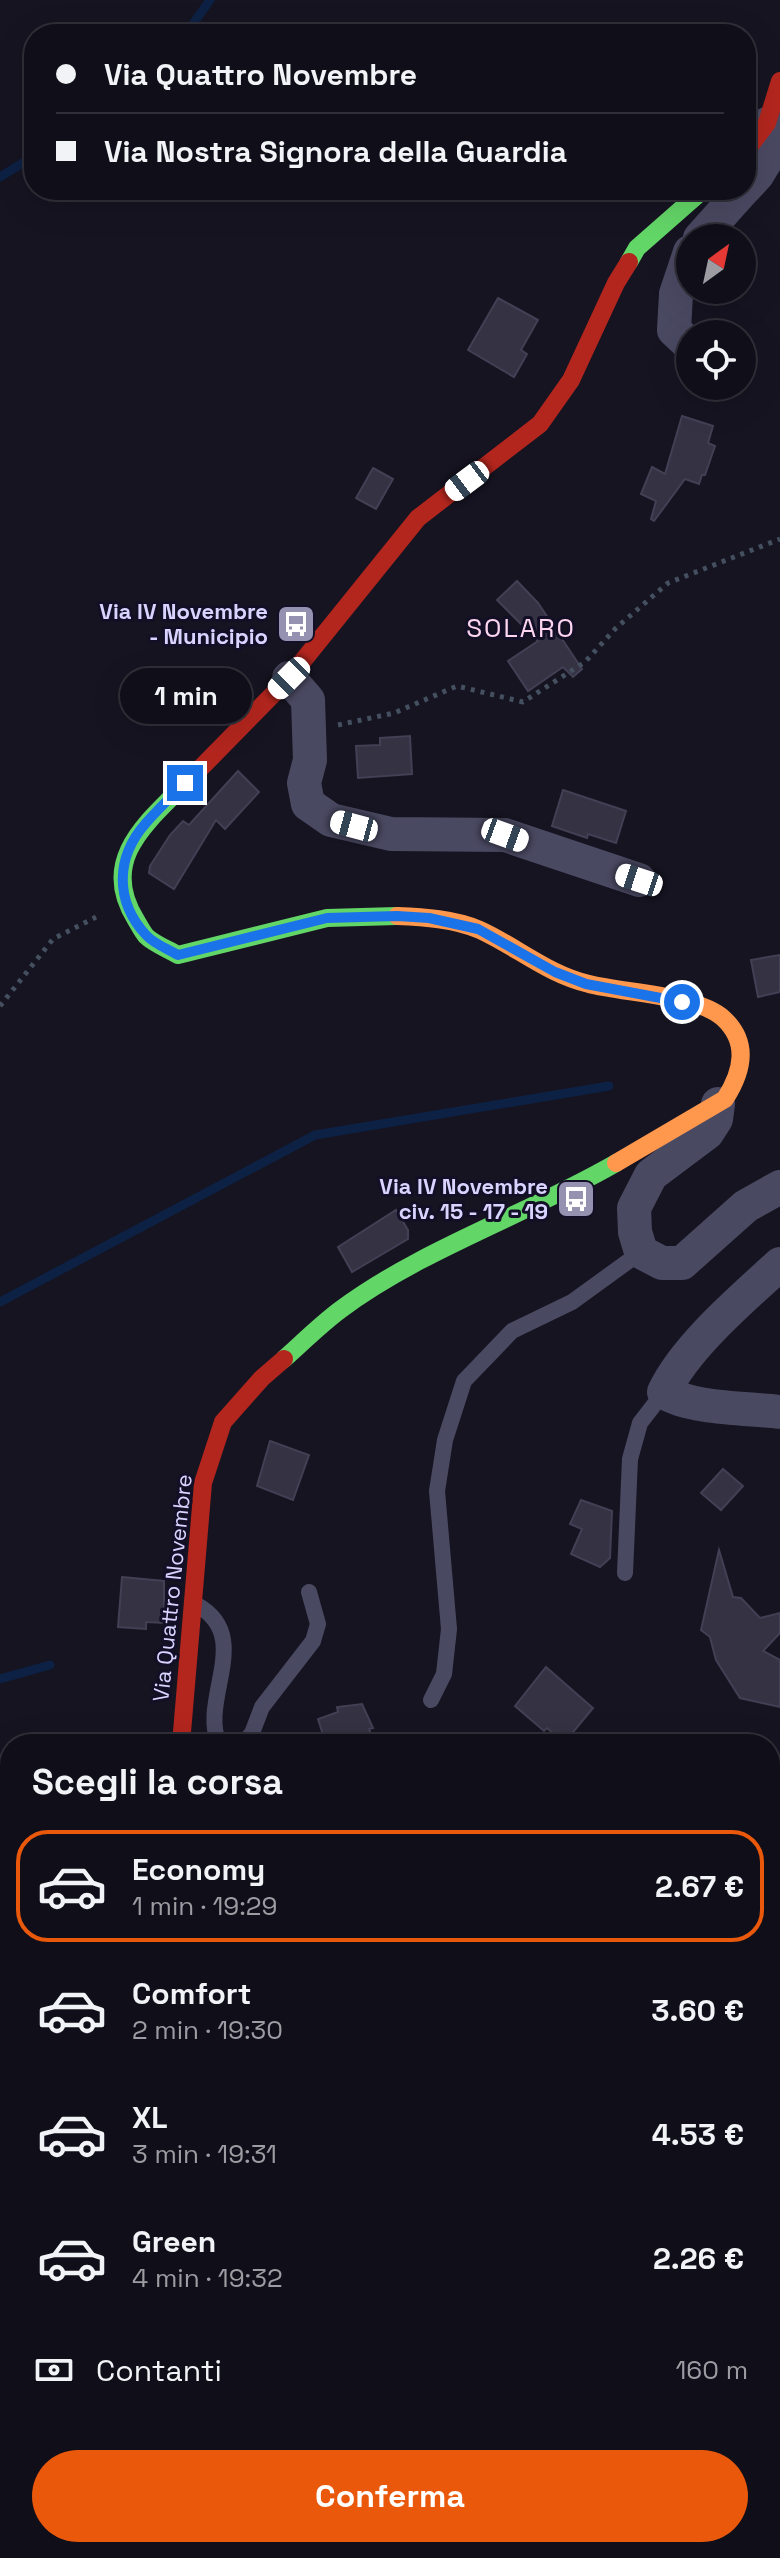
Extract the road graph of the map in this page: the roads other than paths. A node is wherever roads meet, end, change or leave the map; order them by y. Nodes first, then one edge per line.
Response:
1 (780, 81) edge
2 (767, 123) junction
3 (756, 138) edge
4 (756, 176) edge
5 (691, 200) edge
6 (735, 200) edge
7 (713, 224) edge
8 (676, 294) edge
9 (676, 332) edge
10 (289, 678) junction
11 (639, 880) dead end
12 (718, 1103) junction
13 (780, 1187) edge
14 (641, 1252) junction
15 (780, 1264) edge
16 (664, 1392) junction
17 (780, 1412) edge
18 (625, 1573) dead end
19 (309, 1592) dead end
20 (192, 1602) junction
21 (431, 1700) dead end
22 (182, 1734) edge
23 (215, 1734) edge
24 (251, 1734) edge

1 - 2 main road
2 - 3 main road
2 - 4 street
5 - 10 main road
6 - 7 street
8 - 9 street
10 - 11 street
10 - 12 main road, Via Quattro Novembre
12 - 14 street
12 - 20 main road, Via Quattro Novembre
13 - 14 street
14 - 21 lane
15 - 16 street
16 - 17 street
16 - 18 lane
19 - 24 lane
20 - 22 main road, Via Quattro Novembre
20 - 23 lane

